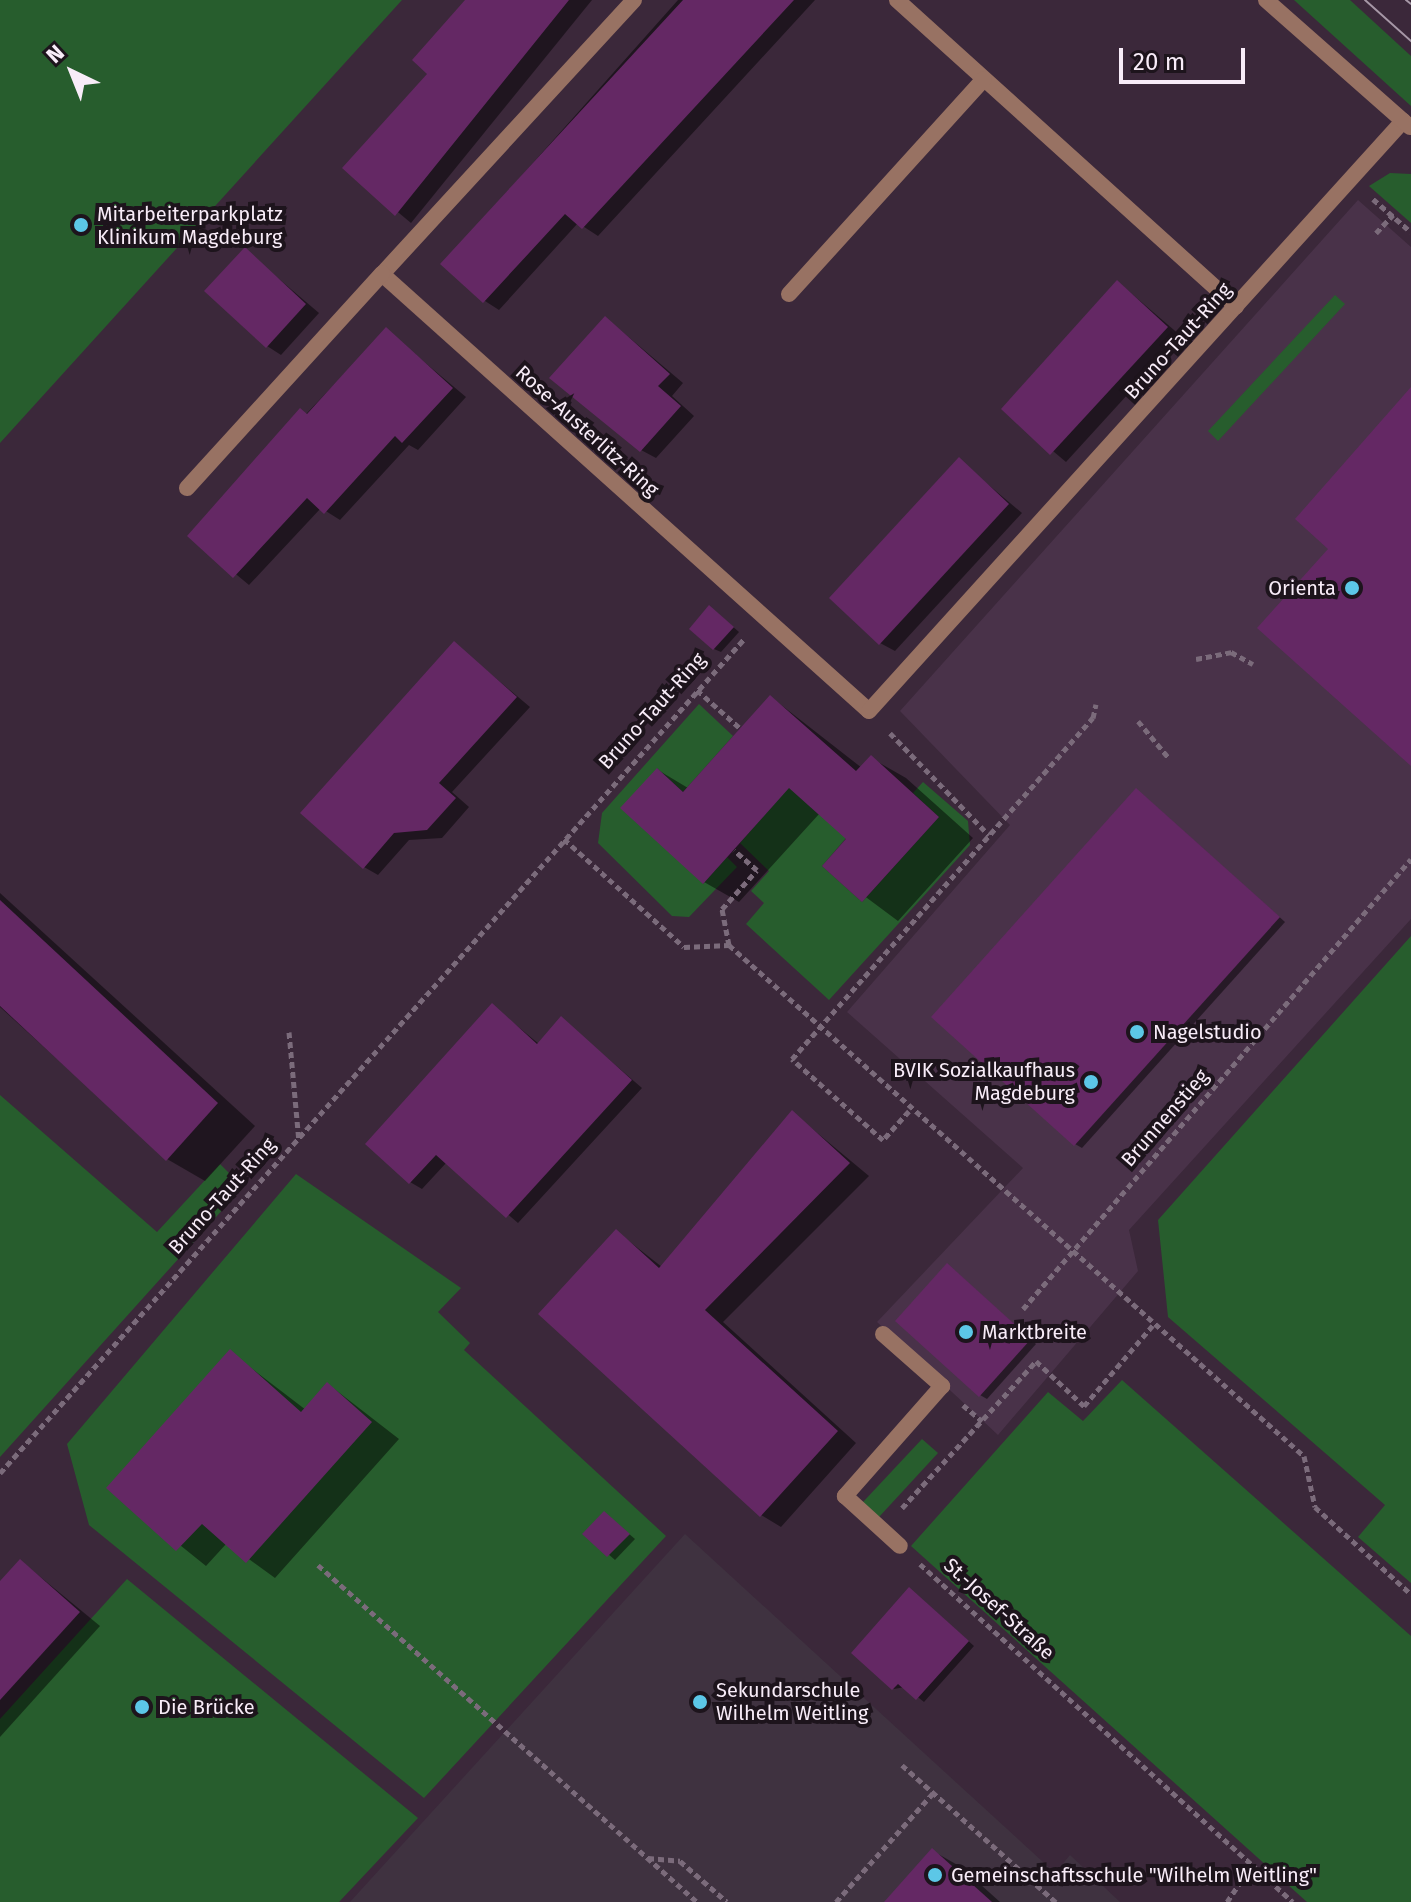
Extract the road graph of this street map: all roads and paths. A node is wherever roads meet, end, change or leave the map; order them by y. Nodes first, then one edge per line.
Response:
1 (634, 0) edge
2 (897, 0) edge
3 (1266, 0) edge
4 (984, 79) junction
5 (1407, 125) edge
6 (1351, 180) junction
7 (1393, 215) junction
8 (1411, 232) edge
9 (1376, 233) dead end
10 (382, 274) junction
11 (789, 294) dead end
12 (1236, 306) junction
13 (187, 488) dead end
14 (765, 617) junction
15 (1196, 659) dead end
16 (1253, 664) dead end
17 (697, 690) junction
18 (1096, 704) dead end
19 (869, 711) junction
20 (1138, 721) dead end
21 (740, 728) dead end
22 (1168, 757) dead end
23 (989, 835) junction
24 (564, 839) junction
25 (734, 850) dead end
26 (1411, 859) edge
27 (729, 945) junction
28 (818, 1027) junction
29 (289, 1032) dead end
30 (909, 1111) junction
31 (299, 1141) junction
32 (1069, 1253) junction
33 (1023, 1309) dead end
34 (1153, 1325) junction
35 (883, 1334) dead end
36 (0, 1473) edge
37 (882, 1530) junction
38 (900, 1546) joint
39 (318, 1565) dead end
40 (1411, 1594) edge
41 (902, 1765) dead end
42 (933, 1793) junction
43 (647, 1858) junction
44 (1252, 1865) junction
45 (697, 1902) edge
46 (727, 1902) edge
47 (836, 1902) edge
48 (1056, 1902) edge
49 (1227, 1902) edge
50 (1293, 1902) edge

1 - 10 street
2 - 4 street
3 - 5 street, Bruno-Taut-Ring
4 - 11 street
4 - 12 street
5 - 6 street, Bruno-Taut-Ring
6 - 7 path
6 - 12 street, Bruno-Taut-Ring
7 - 8 path
7 - 9 path
10 - 13 street
10 - 14 street, Rose-Austerlitz-Ring
12 - 19 street, Bruno-Taut-Ring
14 - 17 path, Bruno-Taut-Ring
14 - 19 street
15 - 16 path
17 - 21 path
17 - 24 path, Bruno-Taut-Ring
18 - 23 path
19 - 23 path
20 - 22 path
23 - 28 path
24 - 27 path
24 - 31 path, Bruno-Taut-Ring
25 - 27 path
26 - 32 path, Brunnenstieg
27 - 28 path
28 - 30 path
28 - 30 path
29 - 31 path
30 - 32 path
31 - 36 path, Bruno-Taut-Ring
32 - 33 path, Brunnenstieg
32 - 34 path
34 - 37 path
34 - 40 path
35 - 37 street
37 - 38 street
38 - 44 path, St.-Josef-Straße
39 - 43 path
41 - 42 path
42 - 47 path
42 - 48 path
43 - 45 path
43 - 46 path
44 - 49 path
44 - 50 path, St.-Josef-Straße

